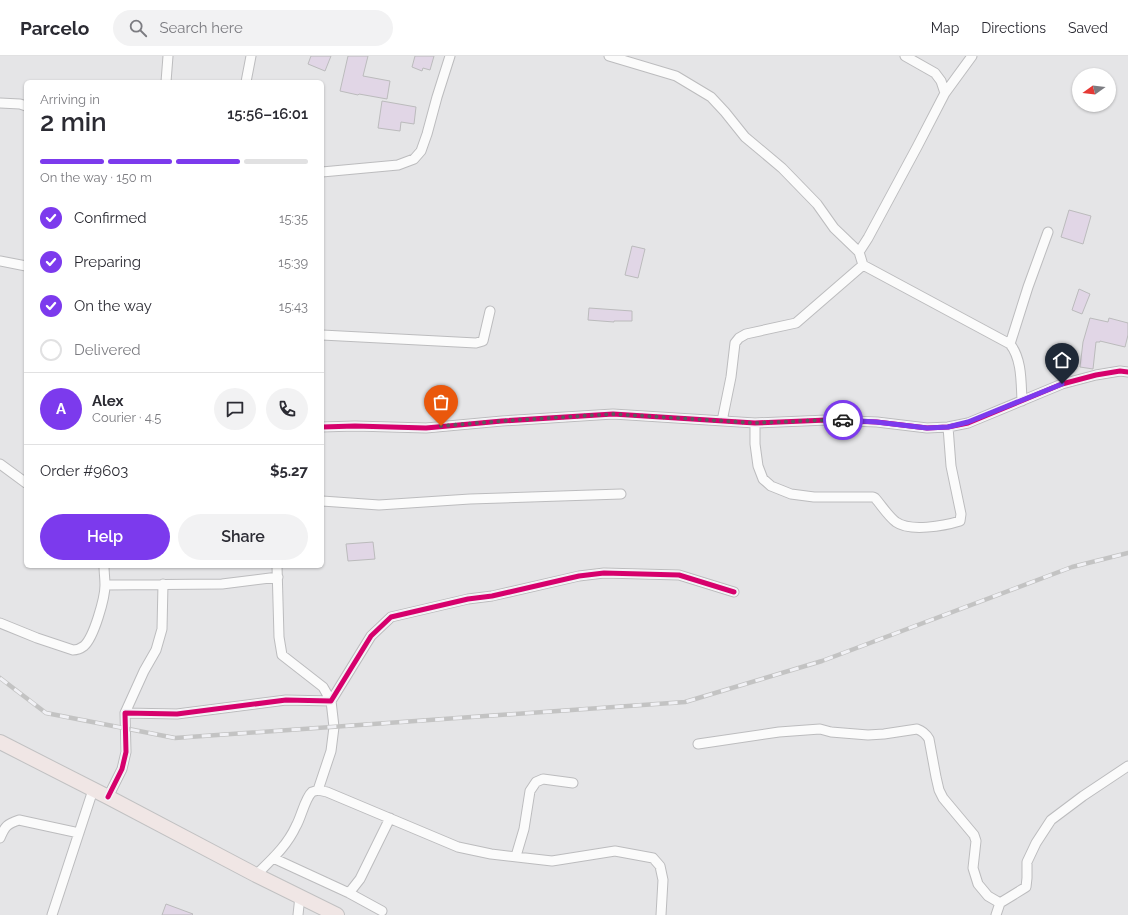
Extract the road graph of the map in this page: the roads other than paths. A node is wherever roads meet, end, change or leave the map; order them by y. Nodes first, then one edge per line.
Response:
1 (168, 56) edge
2 (250, 56) edge
3 (450, 56) edge
4 (609, 56) edge
5 (905, 56) edge
6 (972, 56) edge
7 (166, 80) edge
8 (246, 80) edge
9 (945, 93) junction
10 (0, 103) edge
11 (24, 105) edge
12 (324, 172) edge
13 (1048, 232) dead end
14 (859, 252) junction
15 (0, 261) edge
16 (863, 265) junction
17 (24, 266) edge
18 (490, 311) dead end
19 (324, 335) edge
20 (1010, 344) junction
21 (1128, 372) edge
22 (1022, 401) junction
23 (722, 421) junction
24 (755, 423) junction
25 (324, 427) edge
26 (948, 427) junction
27 (0, 464) edge
28 (24, 482) edge
29 (621, 494) dead end
30 (324, 501) edge
31 (104, 568) edge
32 (277, 568) edge
33 (278, 577) junction
34 (163, 584) junction
35 (105, 585) junction
36 (734, 592) dead end
37 (0, 623) edge
38 (331, 700) junction
39 (125, 713) junction
40 (0, 742) edge
41 (698, 744) dead end
42 (1128, 766) edge
43 (573, 783) dead end
44 (93, 790) junction
45 (318, 790) junction
46 (108, 797) junction
47 (390, 818) junction
48 (79, 834) junction
49 (0, 838) edge
50 (516, 856) junction
51 (273, 858) junction
52 (256, 875) junction
53 (349, 894) junction
54 (300, 896) junction
55 (1000, 903) junction
56 (382, 911) dead end
57 (52, 915) edge
58 (298, 915) edge
59 (337, 915) edge
60 (661, 915) edge
61 (996, 915) edge

1 - 7 street
2 - 8 street
3 - 12 street
4 - 14 street
5 - 9 street
6 - 9 street
9 - 14 street
10 - 11 street
13 - 20 street
14 - 16 street
15 - 17 street
16 - 20 street
16 - 23 street
18 - 19 street
20 - 22 street
21 - 22 street
22 - 26 street
23 - 24 street
23 - 25 street
24 - 26 street
24 - 26 street
27 - 28 street
29 - 30 street
31 - 35 street
32 - 33 street
33 - 34 street
33 - 38 street
34 - 35 street
34 - 39 street
35 - 37 street
36 - 38 street
38 - 39 street
38 - 45 street
39 - 46 street
40 - 44 main road
41 - 55 street
42 - 55 street
43 - 50 street
44 - 46 main road
44 - 48 street
45 - 47 street
45 - 51 street
46 - 52 main road
47 - 50 street
47 - 53 street
48 - 49 street
48 - 57 street
50 - 60 street
51 - 52 street
51 - 53 street
52 - 54 main road
53 - 56 street
54 - 58 street
54 - 59 main road
55 - 61 street

